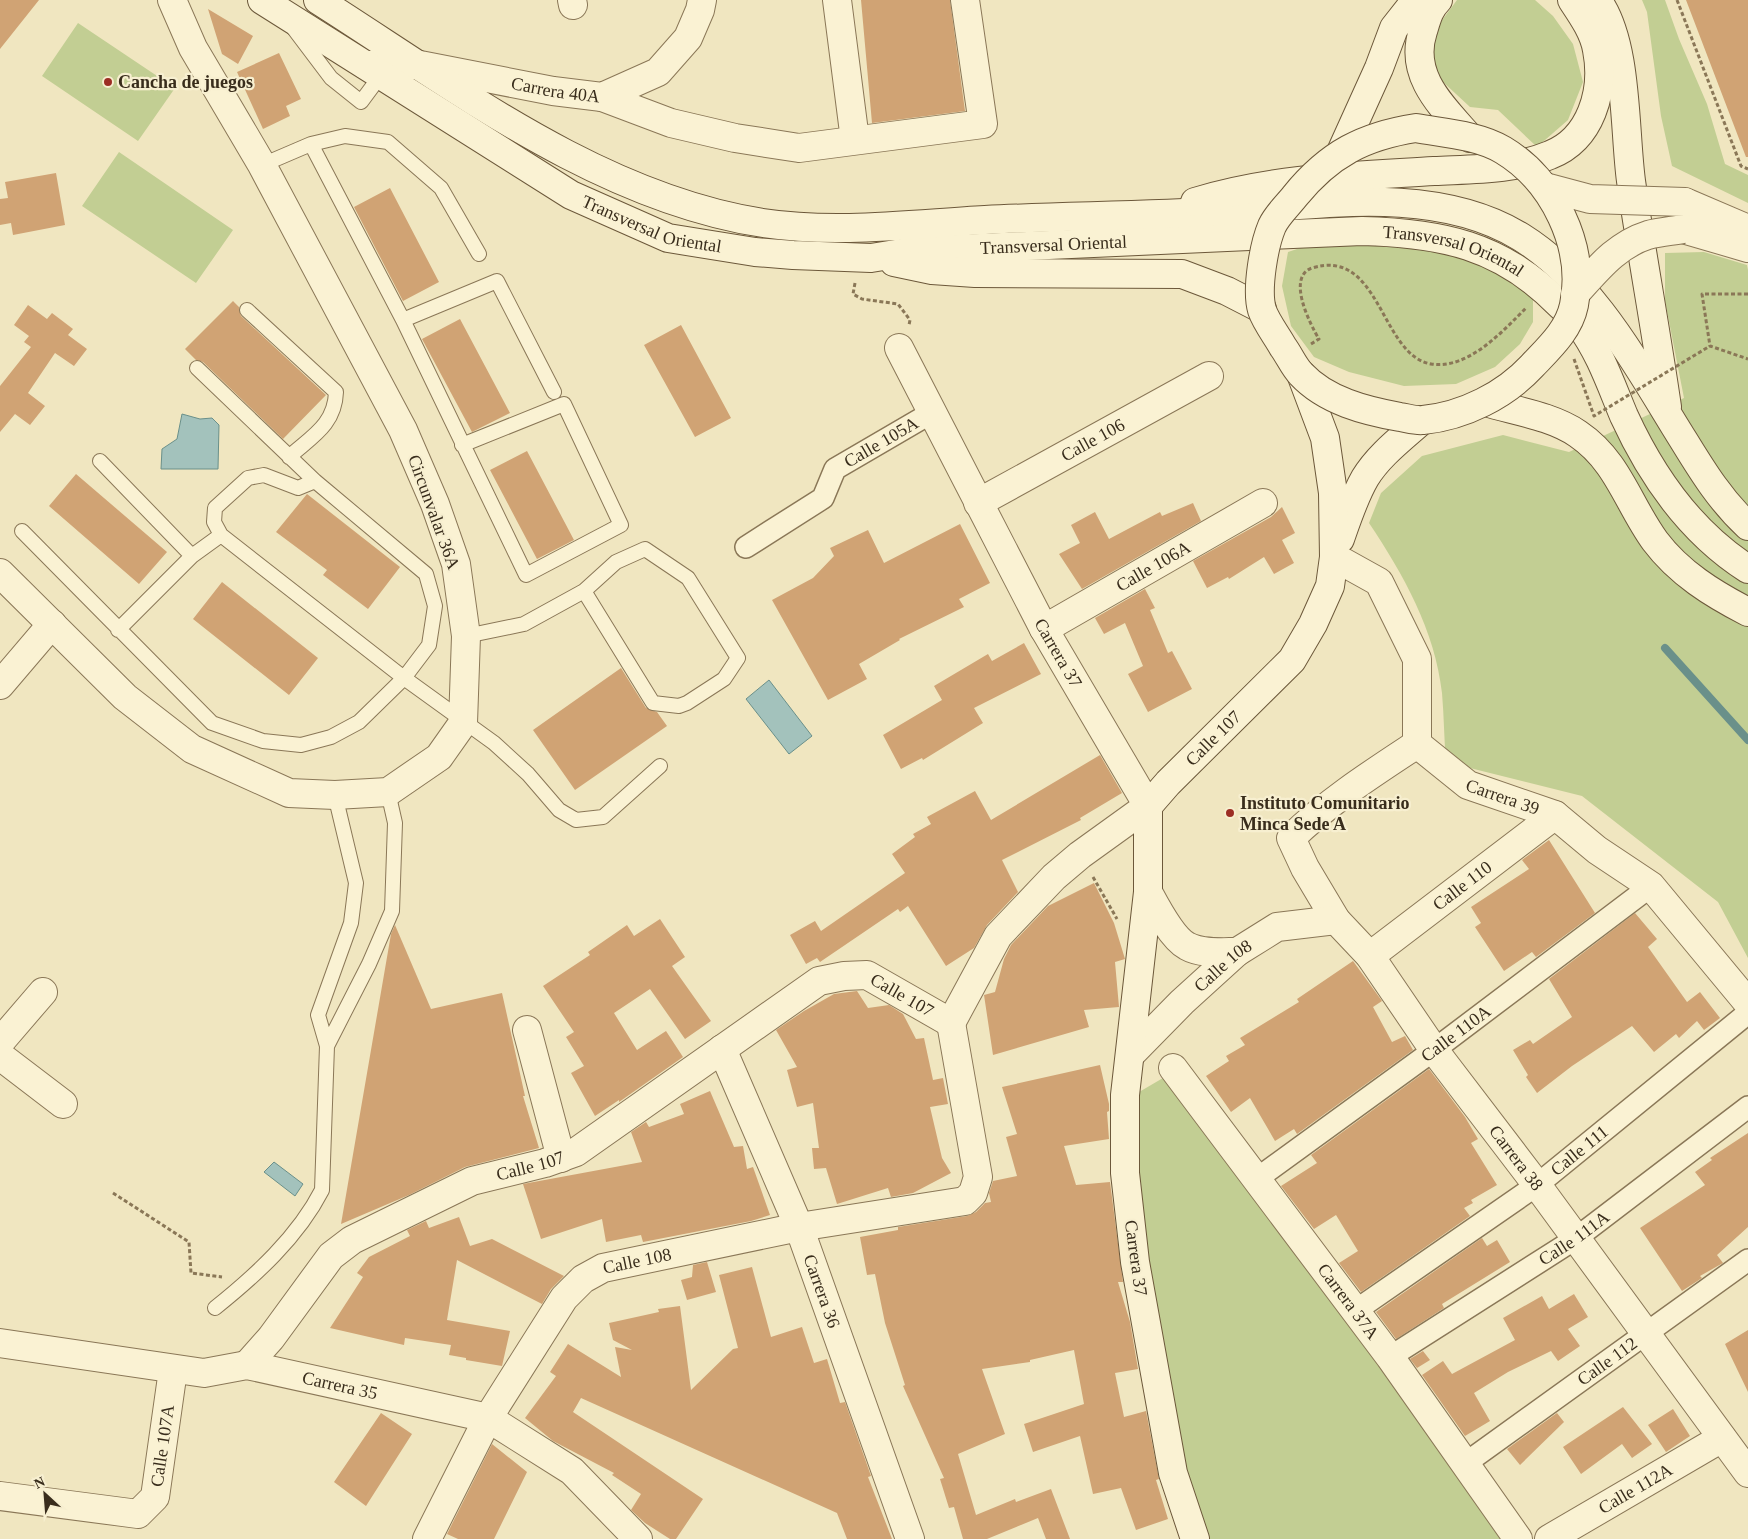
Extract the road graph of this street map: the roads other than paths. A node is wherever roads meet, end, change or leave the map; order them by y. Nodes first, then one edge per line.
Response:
1 (172, 0) edge
2 (318, 0) edge
3 (702, 0) edge
4 (837, 0) edge
5 (965, 0) edge
6 (1572, 0) edge
7 (1597, 0) edge
8 (1428, 3) edge
9 (272, 6) edge
10 (420, 65) junction
11 (373, 70) junction
12 (602, 97) junction
13 (1470, 138) junction
14 (855, 140) junction
15 (311, 144) junction
16 (1341, 152) junction
17 (262, 165) junction
18 (1545, 187) junction
19 (1159, 213) junction
20 (1748, 229) edge
21 (1748, 248) edge
22 (479, 254) dead end
23 (865, 267) junction
24 (1575, 294) junction
25 (1262, 309) junction
26 (247, 310) dead end
27 (403, 320) junction
28 (899, 348) dead end
29 (197, 368) dead end
30 (1301, 374) junction
31 (1209, 376) dead end
32 (554, 392) dead end
33 (1485, 402) junction
34 (931, 413) junction
35 (1668, 415) junction
36 (1422, 420) junction
37 (462, 445) junction
38 (289, 457) junction
39 (100, 461) dead end
40 (315, 481) junction
41 (978, 503) junction
42 (1263, 503) dead end
43 (1748, 526) edge
44 (22, 532) dead end
45 (221, 535) junction
46 (746, 547) dead end
47 (192, 556) junction
48 (1334, 557) junction
49 (1748, 569) edge
50 (0, 573) edge
51 (584, 591) junction
52 (1748, 612) edge
53 (52, 624) junction
54 (1044, 629) junction
55 (118, 630) junction
56 (466, 636) junction
57 (404, 678) junction
58 (0, 685) edge
59 (463, 723) junction
60 (1417, 744) junction
61 (660, 766) dead end
62 (388, 792) junction
63 (335, 795) junction
64 (1148, 806) junction
65 (1555, 815) junction
66 (1651, 886) junction
67 (1148, 892) junction
68 (1336, 920) junction
69 (1237, 952) junction
70 (1370, 956) junction
71 (43, 992) dead end
72 (1748, 1003) edge
73 (1748, 1013) edge
74 (951, 1023) junction
75 (528, 1030) dead end
76 (0, 1042) edge
77 (327, 1046) junction
78 (722, 1049) junction
79 (1434, 1050) junction
80 (1130, 1054) junction
81 (0, 1056) edge
82 (1174, 1068) dead end
83 (63, 1104) dead end
84 (1748, 1107) edge
85 (561, 1158) junction
86 (1258, 1178) junction
87 (1537, 1185) junction
88 (799, 1227) junction
89 (1576, 1239) junction
90 (1748, 1260) edge
91 (215, 1308) dead end
92 (1355, 1311) junction
93 (1645, 1334) junction
94 (0, 1343) edge
95 (1390, 1357) junction
96 (248, 1365) junction
97 (173, 1370) junction
98 (488, 1418) junction
99 (1722, 1438) junction
100 (1466, 1463) junction
101 (1748, 1473) edge
102 (0, 1496) edge
103 (427, 1539) edge
104 (638, 1539) edge
105 (910, 1539) edge
106 (1195, 1539) edge
107 (1518, 1539) edge
108 (1549, 1539) edge

1 - 17 street, Circunvalar 36A
2 - 10 street, Transversal Oriental
3 - 12 street, Carrera 40A
4 - 14 street
5 - 14 street
6 - 19 street
7 - 35 street
8 - 13 street
8 - 16 street
9 - 11 street, Transversal Oriental
9 - 11 lane
10 - 11 street, Carrera 40A
10 - 12 street, Carrera 40A
10 - 19 street, Transversal Oriental
11 - 23 street, Transversal Oriental
12 - 14 street
13 - 16 street, bridge
13 - 18 street, bridge
15 - 17 lane
15 - 22 lane
15 - 27 lane
16 - 25 street, bridge
17 - 56 street, Circunvalar 36A
18 - 20 street, bridge
18 - 24 street, bridge
19 - 35 street, Transversal Oriental
21 - 24 street, bridge
23 - 25 street
23 - 49 street, Transversal Oriental
24 - 33 street, bridge
25 - 30 street, bridge
26 - 38 lane
27 - 32 lane
27 - 37 lane
28 - 34 street, Carrera 37
29 - 38 lane
30 - 36 street, bridge
30 - 48 street, Calle 107
31 - 41 street, Calle 106
33 - 36 street, bridge
33 - 52 street
34 - 41 street, Carrera 37
34 - 46 street, Calle 105A
35 - 43 street, Transversal Oriental
36 - 48 street, Calle 107
37 - 37 lane
38 - 40 lane
39 - 47 lane
40 - 45 lane
40 - 57 lane
41 - 54 street, Carrera 37
42 - 54 street, Calle 106A
44 - 55 lane
45 - 47 lane
45 - 57 lane
47 - 55 lane
48 - 60 street
48 - 64 street, Calle 107
50 - 53 street
51 - 51 lane
51 - 56 lane
53 - 58 street
53 - 63 street
54 - 64 street, Carrera 37
55 - 57 lane
56 - 59 street, Circunvalar 36A
57 - 59 lane
59 - 61 lane
59 - 62 street
60 - 65 street, Carrera 39
60 - 68 street, Carrera 38
62 - 63 street
62 - 77 lane
63 - 77 lane
64 - 67 street, Carrera 37
64 - 74 street, Calle 107
65 - 66 street, Carrera 39
65 - 70 street, Calle 110
66 - 72 street, Carrera 39
66 - 79 street, Calle 110A
67 - 69 street
67 - 80 street, Carrera 37
68 - 69 street, Calle 108
68 - 70 street, Carrera 38
69 - 80 street, Calle 108
70 - 79 street, Carrera 38
71 - 76 street
73 - 87 street, Calle 111
74 - 78 street, Calle 107
74 - 88 street, Calle 108
75 - 85 street
77 - 91 lane
78 - 85 street, Calle 107
78 - 88 street, Carrera 36
79 - 86 street, Calle 110A
79 - 87 street, Carrera 38
80 - 106 street, Carrera 37
81 - 83 street
82 - 86 street, Carrera 37A
84 - 89 street, Calle 111A
85 - 96 street, Calle 107
86 - 92 street, Carrera 37A
87 - 89 street, Carrera 38
87 - 92 street, Calle 111
88 - 98 street, Calle 108
88 - 105 street, Carrera 36
89 - 93 street, Carrera 38
89 - 95 street, Calle 111A
90 - 93 street, Calle 112
92 - 95 street, Carrera 37A
93 - 99 street, Carrera 38
93 - 100 street, Calle 112
94 - 97 street, Carrera 35
95 - 100 street, Carrera 37A
96 - 97 street, Carrera 35
96 - 98 street, Carrera 35
97 - 102 street, Calle 107A
98 - 103 street, Calle 108
98 - 104 street, Carrera 35
99 - 101 street, Carrera 38
99 - 108 street, Calle 112A
100 - 107 street, Carrera 37A

